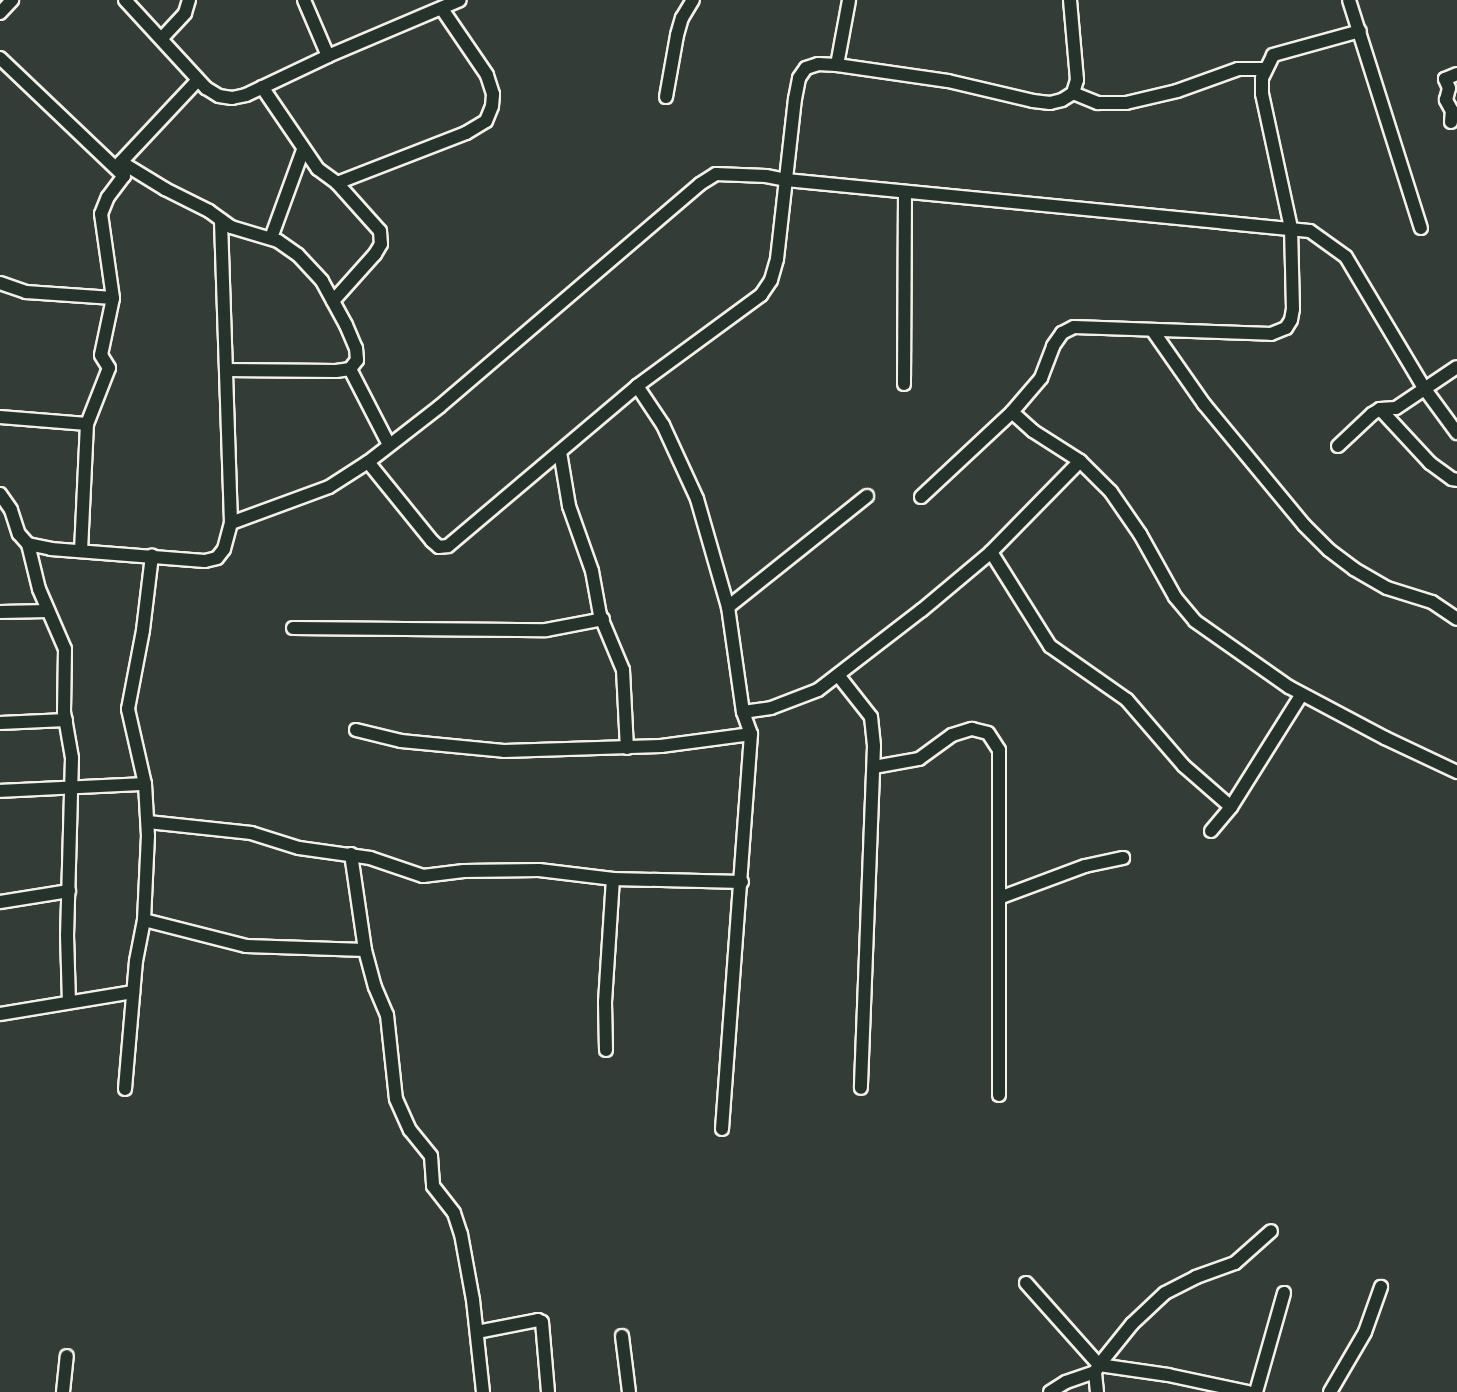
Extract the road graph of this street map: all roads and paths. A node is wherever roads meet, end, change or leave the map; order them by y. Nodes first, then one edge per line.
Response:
1 (12, 0) edge
2 (125, 0) edge
3 (189, 0) edge
4 (304, 0) edge
5 (460, 0) edge
6 (693, 0) edge
7 (849, 0) edge
8 (1070, 0) edge
9 (1349, 0) edge
10 (442, 9) junction
11 (0, 13) edge
12 (1360, 31) junction
13 (162, 38) junction
14 (328, 56) junction
15 (0, 58) edge
16 (837, 65) junction
17 (1266, 69) junction
18 (1457, 74) edge
19 (198, 80) junction
20 (262, 87) junction
21 (1073, 93) junction
22 (666, 97) dead end
23 (1451, 123) dead end
24 (303, 150) junction
25 (121, 162) junction
26 (124, 176) junction
27 (786, 180) junction
28 (337, 183) junction
29 (905, 192) junction
30 (221, 220) junction
31 (1291, 228) junction
32 (1421, 228) dead end
33 (271, 238) junction
34 (0, 284) edge
35 (113, 298) junction
36 (333, 301) junction
37 (1153, 331) junction
38 (1457, 368) edge
39 (350, 369) junction
40 (226, 370) junction
41 (904, 384) dead end
42 (638, 386) junction
43 (1424, 388) junction
44 (1380, 409) junction
45 (1012, 412) junction
46 (0, 417) edge
47 (87, 424) junction
48 (1457, 433) edge
49 (389, 445) junction
50 (1338, 446) dead end
51 (560, 452) junction
52 (1080, 461) junction
53 (368, 462) junction
54 (1457, 480) edge
55 (0, 495) edge
56 (867, 496) dead end
57 (921, 497) dead end
58 (231, 522) junction
59 (28, 544) junction
60 (81, 551) junction
61 (991, 552) junction
62 (152, 556) junction
63 (728, 607) junction
64 (48, 611) junction
65 (0, 612) edge
66 (603, 619) junction
67 (1457, 619) edge
68 (293, 628) dead end
69 (838, 675) junction
70 (1302, 694) junction
71 (743, 712) junction
72 (66, 720) junction
73 (0, 723) edge
74 (356, 730) dead end
75 (751, 735) junction
76 (627, 748) junction
77 (874, 767) junction
78 (1457, 772) edge
79 (145, 784) junction
80 (69, 788) junction
81 (0, 791) edge
82 (1231, 807) junction
83 (148, 822) junction
84 (1211, 831) dead end
85 (351, 854) junction
86 (1123, 858) dead end
87 (613, 879) junction
88 (742, 882) junction
89 (69, 891) junction
90 (999, 898) junction
91 (0, 902) edge
92 (144, 920) junction
93 (365, 950) junction
94 (133, 992) junction
95 (69, 1001) junction
96 (0, 1014) edge
97 (606, 1050) dead end
98 (861, 1088) dead end
99 (125, 1089) dead end
100 (999, 1095) dead end
101 (722, 1129) dead end
102 (1270, 1231) dead end
103 (1026, 1282) dead end
104 (1381, 1287) dead end
105 (1284, 1293) dead end
106 (477, 1332) junction
107 (622, 1336) dead end
108 (67, 1356) dead end
109 (1097, 1368) junction
110 (63, 1392) edge
111 (483, 1392) edge
112 (548, 1392) edge
113 (629, 1392) edge
114 (1050, 1392) edge
115 (1097, 1392) edge
116 (1248, 1392) edge
117 (1256, 1392) edge
118 (1330, 1392) edge

1 - 11 street
2 - 13 street
3 - 13 street
4 - 14 street
5 - 10 street
6 - 22 street
7 - 16 street
8 - 21 street
9 - 12 street
10 - 14 street
10 - 28 street
12 - 17 street
12 - 32 street
13 - 19 street
14 - 20 street
15 - 26 street
16 - 21 street
16 - 27 street
17 - 21 street
17 - 31 street
18 - 23 street
19 - 20 street
19 - 25 street
20 - 24 street
24 - 28 street
24 - 33 street
25 - 26 street
25 - 30 street
26 - 35 street
27 - 29 street
27 - 42 street
27 - 49 street
28 - 36 street
29 - 31 street
29 - 41 street
30 - 33 street
30 - 40 street
31 - 37 street
31 - 43 street
33 - 36 street
34 - 35 street
35 - 47 street
36 - 39 street
37 - 45 street
37 - 67 street
38 - 43 street
39 - 40 street
39 - 49 street
40 - 58 street
42 - 51 street
42 - 63 street
43 - 44 street
43 - 48 street
44 - 50 street
44 - 54 street
45 - 52 street
45 - 57 street
46 - 47 street
47 - 60 street
49 - 53 street
51 - 53 street
51 - 66 street
52 - 61 street
52 - 70 street
53 - 58 street
55 - 59 street
56 - 63 street
58 - 62 street
59 - 60 street
59 - 64 street
60 - 62 street
61 - 69 street
61 - 82 street
62 - 79 street
63 - 71 street
64 - 65 street
64 - 72 street
66 - 68 street
66 - 76 street
69 - 71 street
69 - 77 street
70 - 78 street
70 - 82 street
71 - 75 street
72 - 73 street
72 - 80 street
74 - 76 street
75 - 76 street
75 - 88 street
77 - 90 street
77 - 98 street
79 - 80 street
79 - 83 street
80 - 81 street
80 - 89 street
82 - 84 street
83 - 85 street
83 - 92 street
85 - 87 street
85 - 93 street
86 - 90 street
87 - 88 street
87 - 97 street
88 - 101 street
89 - 91 street
89 - 95 street
90 - 100 street
92 - 93 street
92 - 94 street
93 - 106 street
94 - 95 street
94 - 99 street
95 - 96 street
102 - 109 street
103 - 109 street
104 - 118 street
105 - 117 street
106 - 111 street
106 - 112 street
107 - 113 street
108 - 110 street
109 - 114 street
109 - 115 street
109 - 116 street

